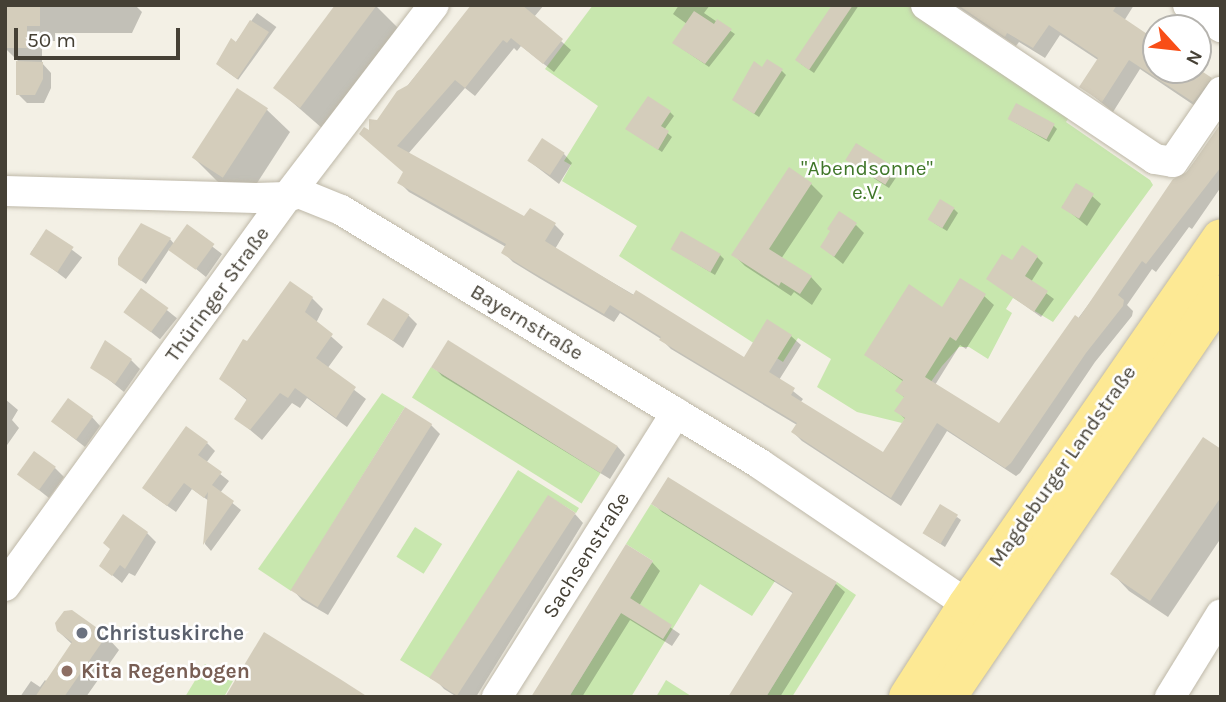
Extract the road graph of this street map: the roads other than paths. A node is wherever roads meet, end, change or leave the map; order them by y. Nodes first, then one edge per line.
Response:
1 (434, 5) edge
2 (926, 5) edge
3 (1188, 5) edge
4 (1221, 27) edge
5 (1221, 92) edge
6 (5, 191) edge
7 (287, 197) junction
8 (1221, 238) edge
9 (1221, 294) edge
10 (676, 413) junction
11 (5, 586) edge
12 (981, 614) junction
13 (1221, 614) edge
14 (497, 697) edge
15 (908, 697) edge
16 (947, 697) edge
17 (1170, 697) edge

1 - 7 street, Thüringer Straße
2 - 5 street
3 - 4 street
6 - 7 street, Bayernstraße
7 - 10 street, Bayernstraße
7 - 11 street, Thüringer Straße
8 - 12 main road, Magdeburger Landstraße
9 - 12 main road, Magdeburger Landstraße
10 - 12 street, Bayernstraße
10 - 14 street, Sachsenstraße
12 - 15 main road, Magdeburger Landstraße
12 - 16 main road, Magdeburger Landstraße
13 - 17 street

